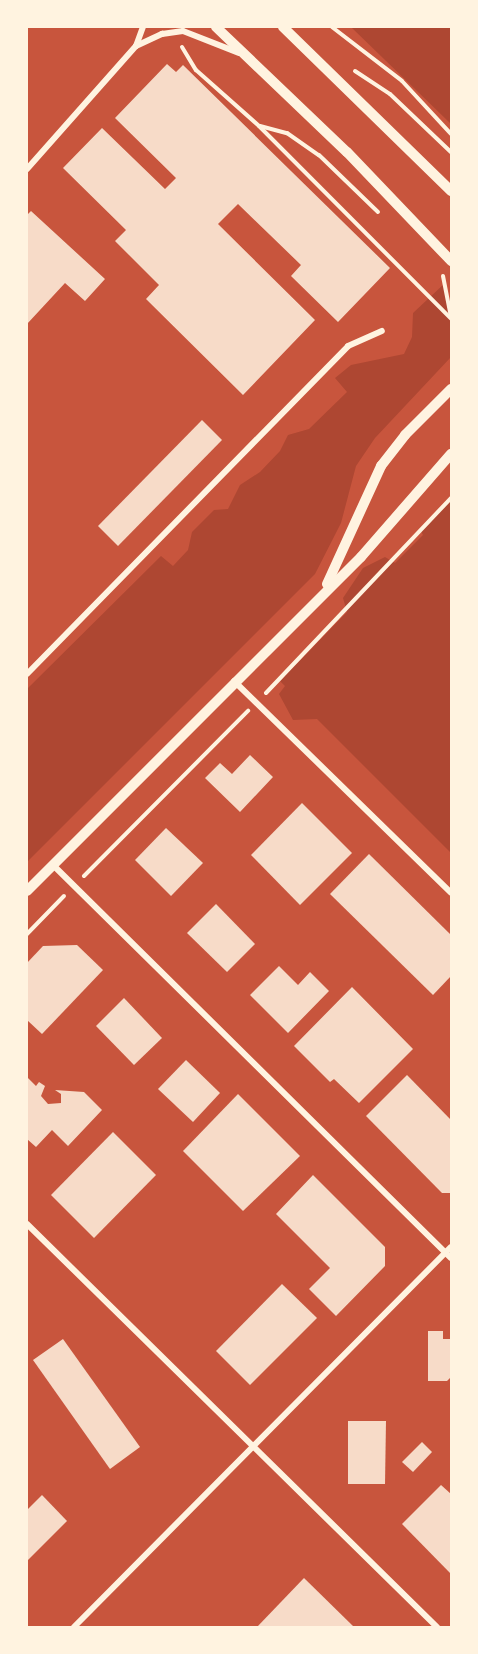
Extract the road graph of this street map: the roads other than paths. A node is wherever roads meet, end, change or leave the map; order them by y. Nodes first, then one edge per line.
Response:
1 (143, 27) edge
2 (216, 27) edge
3 (283, 27) edge
4 (136, 46) junction
5 (246, 56) junction
6 (27, 169) edge
7 (451, 191) edge
8 (451, 261) edge
9 (382, 331) dead end
10 (451, 389) edge
11 (451, 454) edge
12 (314, 601) junction
13 (27, 674) edge
14 (234, 680) junction
15 (53, 865) junction
16 (27, 891) edge
17 (451, 893) edge
18 (27, 1224) edge
19 (451, 1247) edge
20 (445, 1252) junction
21 (451, 1258) edge
22 (254, 1447) junction
23 (74, 1627) edge
24 (437, 1627) edge

1 - 4 street
2 - 5 street
3 - 7 street
4 - 5 street
4 - 6 street
5 - 8 street
9 - 13 street
10 - 12 street
11 - 12 street
12 - 14 street
14 - 15 street
14 - 17 street
15 - 16 street
15 - 20 street
18 - 22 street
19 - 20 street
20 - 21 street
20 - 22 street
22 - 23 street
22 - 24 street

